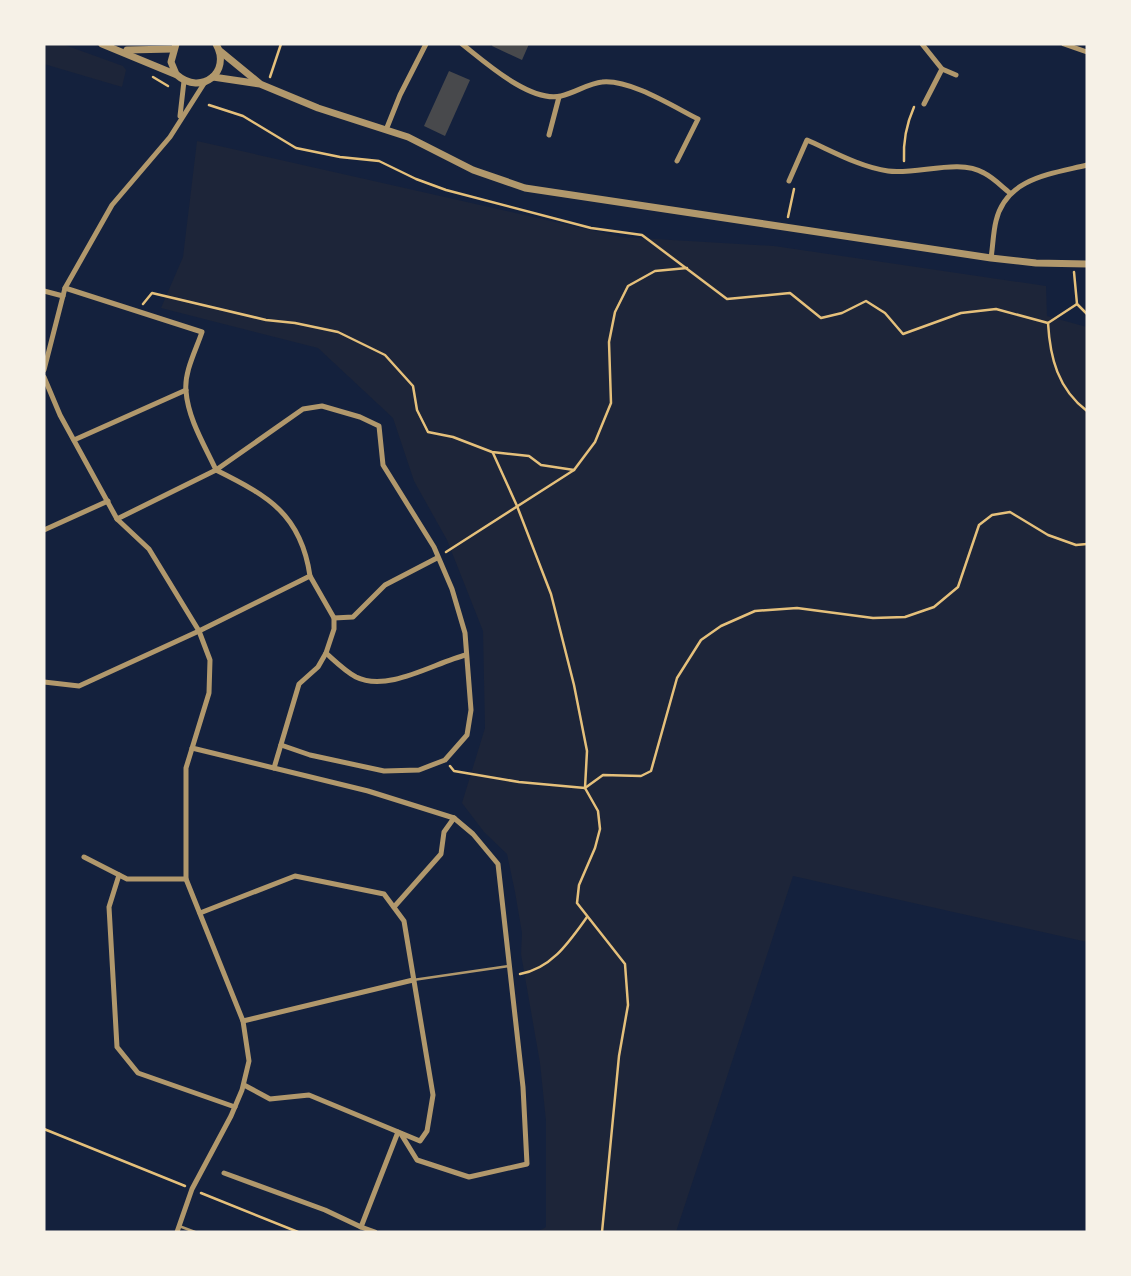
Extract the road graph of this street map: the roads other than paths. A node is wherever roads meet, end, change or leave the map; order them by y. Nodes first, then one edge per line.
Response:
1 (102, 44) edge
2 (426, 44) edge
3 (462, 44) edge
4 (922, 44) edge
5 (1064, 44) edge
6 (174, 46) edge
7 (218, 48) edge
8 (122, 51) junction
9 (1087, 52) edge
10 (942, 69) junction
11 (177, 75) junction
12 (956, 75) dead end
13 (209, 79) junction
14 (184, 81) junction
15 (263, 85) junction
16 (559, 96) junction
17 (923, 104) road end
18 (180, 119) junction
19 (386, 130) junction
20 (549, 135) dead end
21 (677, 161) dead end
22 (1087, 165) edge
23 (789, 181) road end
24 (1010, 193) junction
25 (991, 258) junction
26 (1087, 264) edge
27 (65, 288) junction
28 (44, 291) edge
29 (63, 296) junction
30 (44, 370) edge
31 (44, 377) edge
32 (186, 390) junction
33 (74, 440) junction
34 (216, 470) junction
35 (108, 502) junction
36 (117, 519) junction
37 (44, 530) edge
38 (437, 558) junction
39 (310, 576) junction
40 (334, 618) junction
41 (199, 631) junction
42 (326, 653) junction
43 (466, 654) junction
44 (44, 682) edge
45 (281, 745) junction
46 (192, 748) junction
47 (274, 768) junction
48 (454, 818) junction
49 (84, 857) dead end
50 (119, 875) junction
51 (186, 879) junction
52 (394, 908) junction
53 (200, 913) junction
54 (509, 966) junction
55 (413, 980) junction
56 (243, 1021) junction
57 (244, 1085) junction
58 (234, 1107) junction
59 (400, 1133) junction
60 (224, 1173) dead end
61 (360, 1227) junction
62 (178, 1229) edge
63 (195, 1232) edge
64 (375, 1232) edge

1 - 8 street
2 - 19 street
3 - 16 street
4 - 10 street
5 - 9 street
6 - 8 street
6 - 11 street
7 - 13 street
7 - 15 street
8 - 11 street
10 - 12 street
10 - 17 street
11 - 14 street
13 - 14 street
13 - 15 street
13 - 18 street
14 - 18 street
15 - 19 street
16 - 20 street
16 - 21 street
18 - 27 street
19 - 25 street
22 - 24 street
23 - 24 street
24 - 25 street
25 - 26 street
27 - 29 street
27 - 32 street
28 - 29 street
29 - 30 street
31 - 33 street
32 - 33 street
32 - 34 street
33 - 35 street
34 - 36 street
34 - 38 street
34 - 39 street
35 - 36 street
35 - 37 street
36 - 41 street
38 - 40 street
38 - 43 street
39 - 40 street
39 - 41 street
40 - 42 street
41 - 44 street
41 - 46 street
42 - 43 street
42 - 45 street
43 - 45 street
45 - 47 street
46 - 47 street
46 - 51 street
47 - 48 street
48 - 52 street
48 - 54 street
49 - 50 street
50 - 51 street
50 - 58 street
51 - 53 street
52 - 53 street
52 - 55 street
53 - 56 street
54 - 55 lane
54 - 59 street
55 - 56 street
55 - 59 street
56 - 57 street
57 - 58 street
57 - 59 street
58 - 62 street
59 - 61 street
60 - 61 street
61 - 64 street
62 - 63 lane

